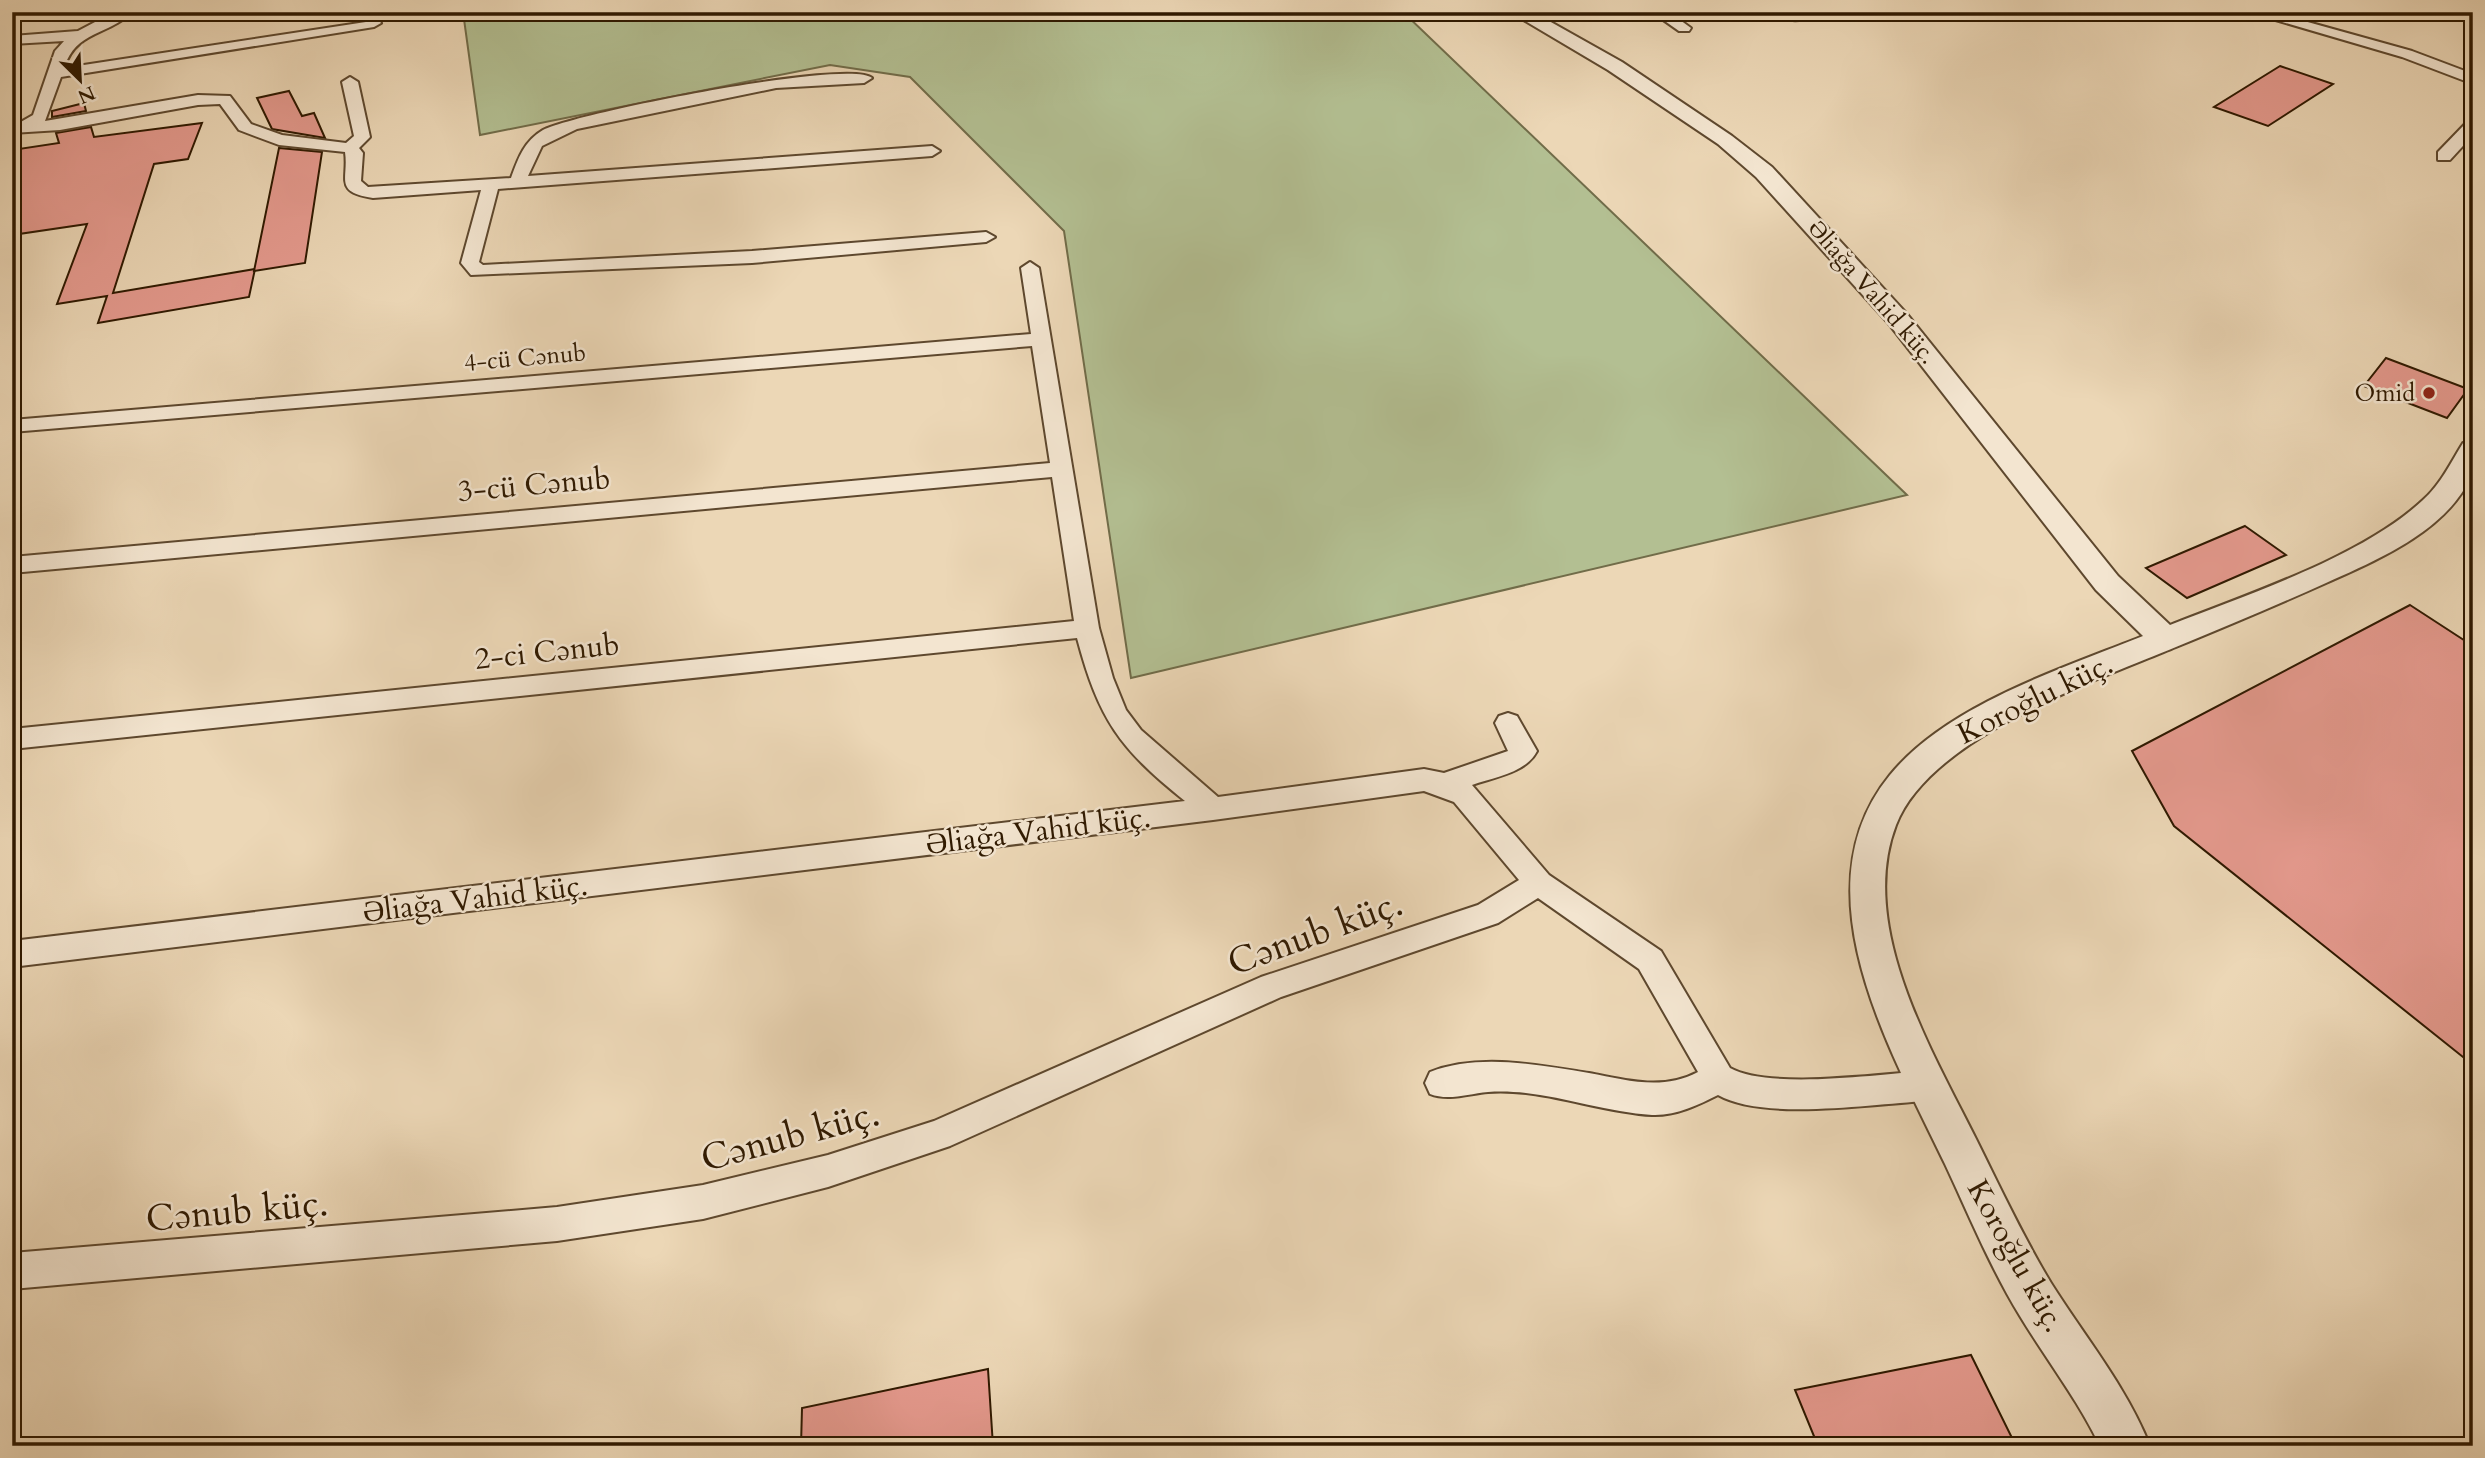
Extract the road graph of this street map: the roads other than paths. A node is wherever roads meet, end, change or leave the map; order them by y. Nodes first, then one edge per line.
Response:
1 (124, 12) edge
2 (1519, 12) edge
3 (1659, 12) edge
4 (1822, 12) edge
5 (1994, 12) edge
6 (2011, 12) edge
7 (2255, 12) edge
8 (1786, 16) dead end
9 (374, 23) dead end
10 (1684, 28) dead end
11 (81, 35) junction
12 (12, 40) edge
13 (54, 75) junction
14 (864, 78) dead end
15 (2473, 79) edge
16 (350, 82) dead end
17 (2473, 125) edge
18 (19, 130) edge
19 (350, 148) junction
20 (932, 151) dead end
21 (2444, 156) dead end
22 (518, 180) junction
23 (491, 183) junction
24 (986, 237) dead end
25 (1030, 268) dead end
26 (1042, 339) junction
27 (12, 426) edge
28 (2473, 449) edge
29 (1062, 469) junction
30 (12, 565) edge
31 (1087, 628) junction
32 (2165, 639) junction
33 (1508, 723) dead end
34 (12, 738) edge
35 (1446, 784) junction
36 (1213, 809) junction
37 (1539, 883) junction
38 (12, 954) edge
39 (1719, 1079) junction
40 (1441, 1083) dead end
41 (1927, 1086) junction
42 (12, 1271) edge
43 (2117, 1427) edge
44 (2154, 1446) edge

1 - 11 street
2 - 32 street, Əliağa Vahid küç.
3 - 10 street
4 - 8 street
5 - 6 street
7 - 15 street
9 - 13 street
11 - 12 street
11 - 13 street
13 - 18 street
14 - 22 street
16 - 19 street
17 - 21 street
18 - 19 street
19 - 23 street
20 - 22 street
22 - 23 street
23 - 24 street
25 - 26 street
26 - 27 street, 4-cü Cənub
26 - 29 street
28 - 32 street, Koroğlu küç.
29 - 30 street, 3-cü Cənub
29 - 31 street
31 - 34 street, 2-ci Cənub
31 - 36 street
32 - 41 street, Koroğlu küç.
33 - 35 street
35 - 36 street, Əliağa Vahid küç.
35 - 37 street
36 - 38 street, Əliağa Vahid küç.
37 - 39 street
37 - 42 street, Cənub küç.
39 - 40 street
39 - 41 street
41 - 43 street, Koroğlu küç.
43 - 44 street, Koroğlu küç.

